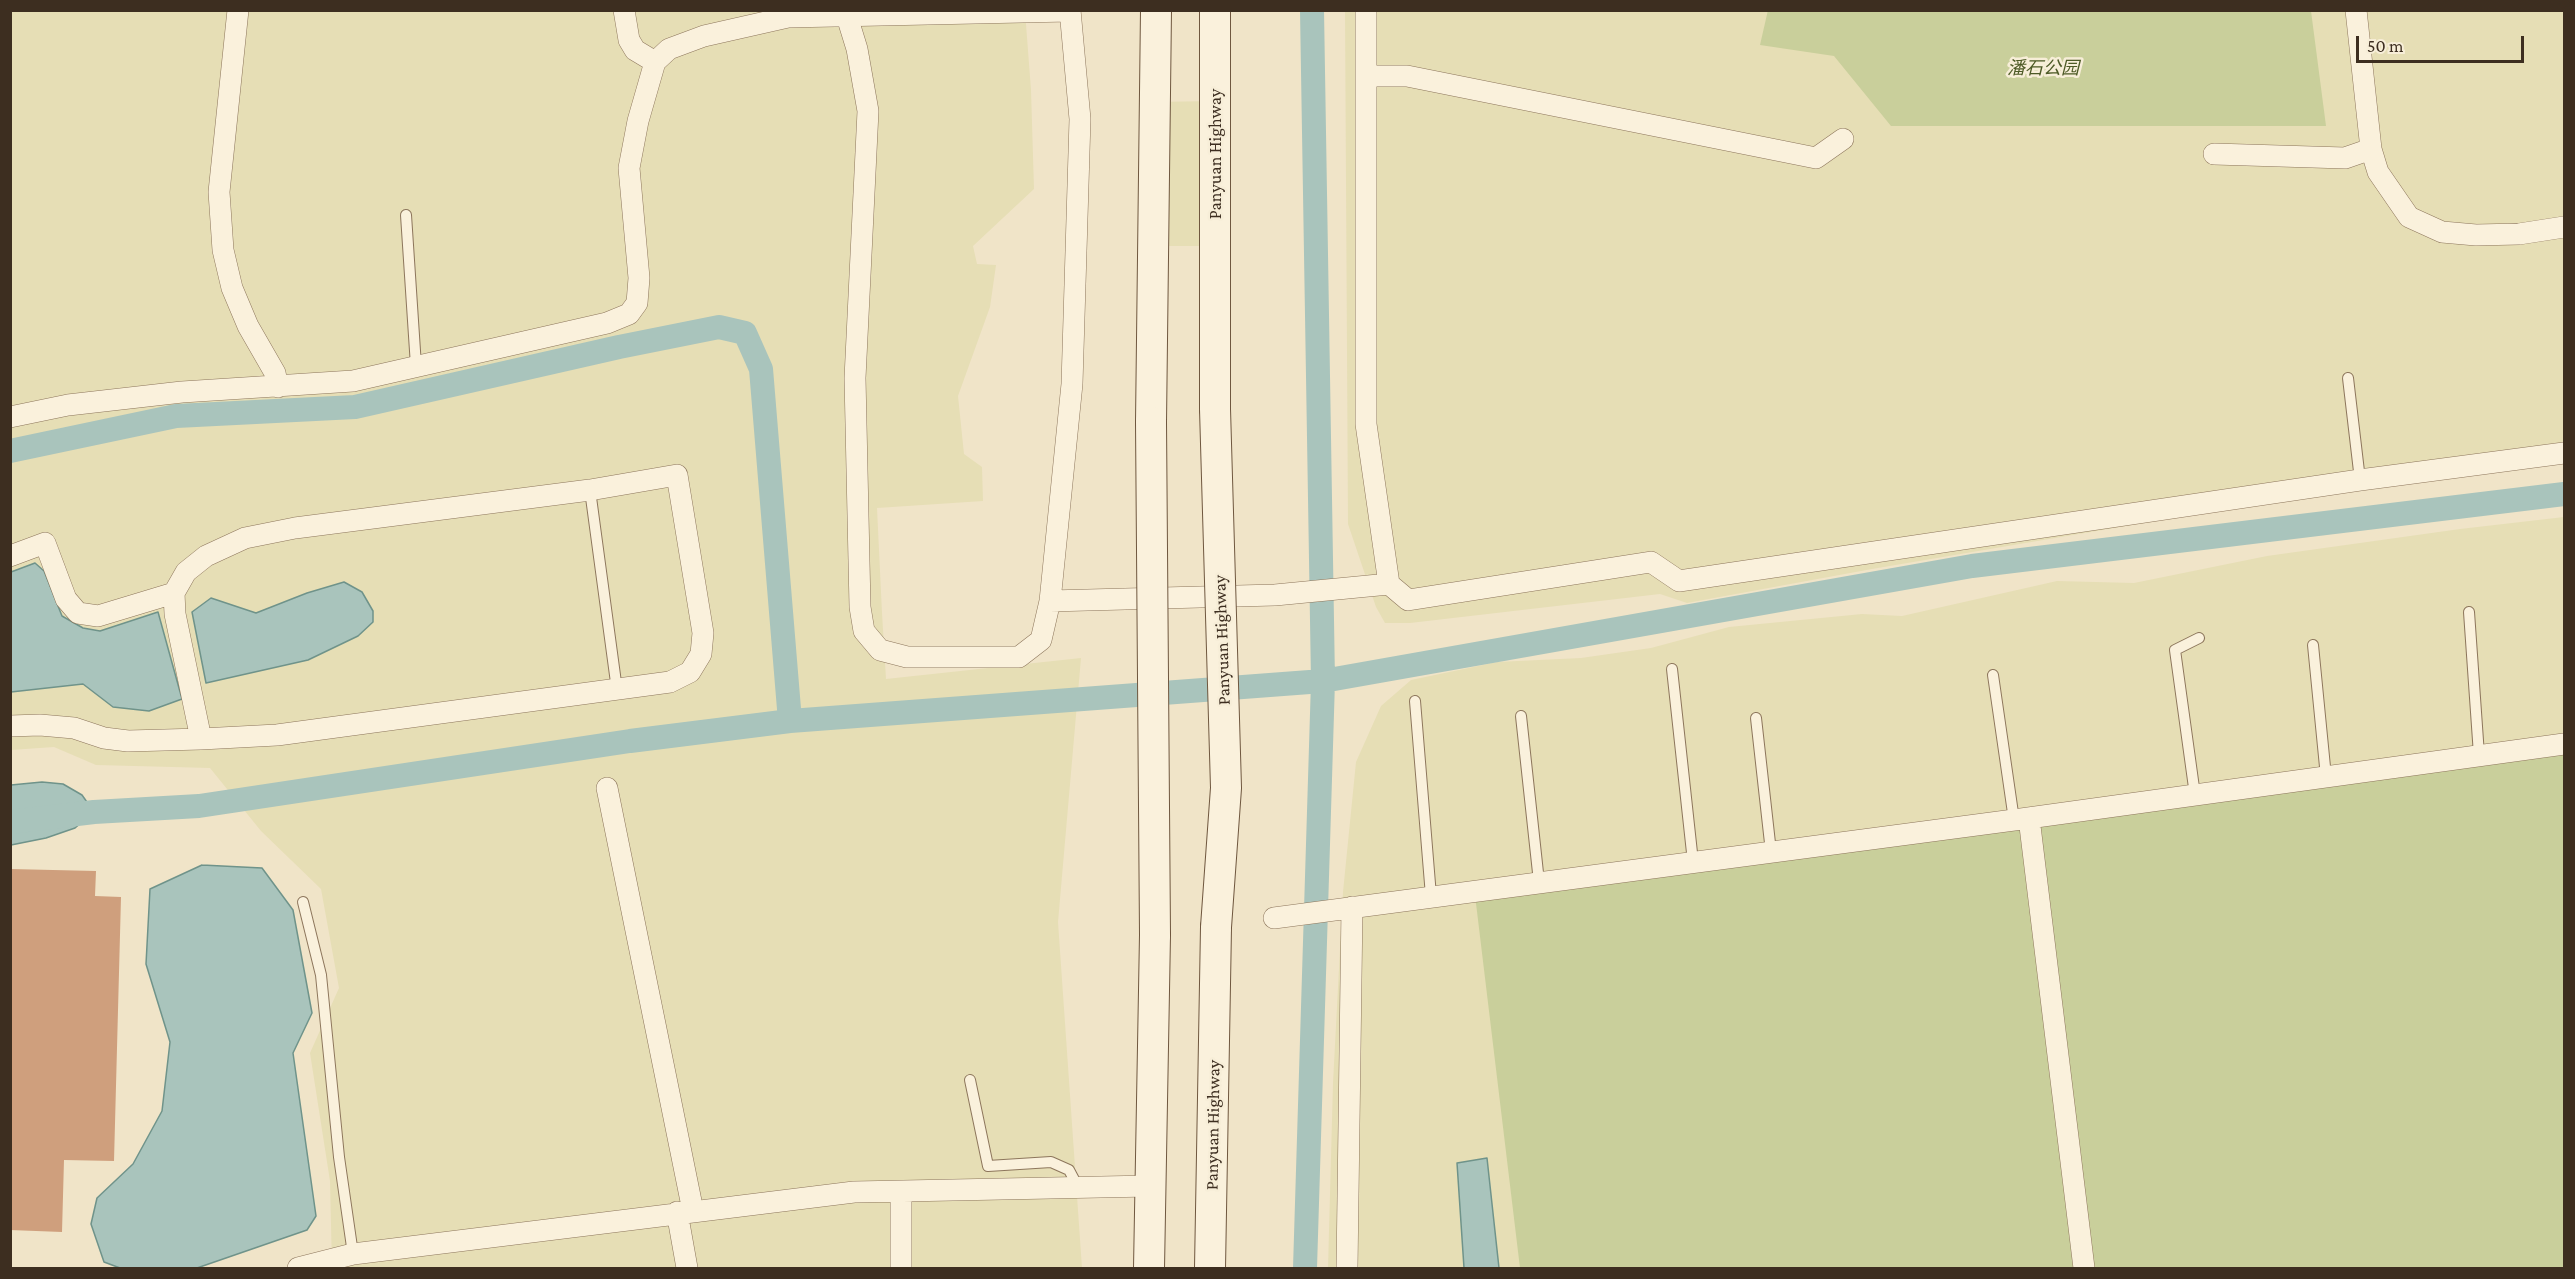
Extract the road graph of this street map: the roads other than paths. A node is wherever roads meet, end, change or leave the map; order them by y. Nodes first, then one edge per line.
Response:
1 (238, 10) edge
2 (624, 10) edge
3 (1156, 10) edge
4 (1215, 10) edge
5 (1366, 10) edge
6 (2356, 10) edge
7 (1069, 11) edge
8 (846, 12) edge
9 (655, 62) junction
10 (1366, 76) junction
11 (1843, 139) dead end
12 (2371, 149) junction
13 (2214, 154) dead end
14 (406, 215) dead end
15 (2565, 227) edge
16 (416, 366) junction
17 (2348, 378) dead end
18 (278, 387) junction
19 (10, 417) edge
20 (2565, 453) edge
21 (2360, 480) junction
22 (590, 490) junction
23 (10, 556) edge
24 (1380, 585) junction
25 (174, 593) junction
26 (1050, 601) junction
27 (2469, 612) dead end
28 (2199, 638) dead end
29 (2313, 645) dead end
30 (1672, 669) dead end
31 (1993, 675) dead end
32 (617, 690) junction
33 (1414, 701) dead end
34 (1521, 716) dead end
35 (1756, 718) dead end
36 (10, 726) edge
37 (201, 739) junction
38 (2565, 744) edge
39 (2480, 755) junction
40 (2326, 777) junction
41 (607, 789) dead end
42 (2195, 795) junction
43 (2021, 819) junction
44 (1771, 852) junction
45 (1694, 862) junction
46 (1539, 882) junction
47 (1431, 897) junction
48 (303, 902) dead end
49 (1347, 908) junction
50 (1274, 918) dead end
51 (970, 1080) dead end
52 (1150, 1186) junction
53 (1078, 1187) junction
54 (902, 1192) junction
55 (685, 1211) junction
56 (353, 1254) junction
57 (298, 1269) edge
58 (687, 1269) edge
59 (901, 1269) edge
60 (1149, 1269) edge
61 (1210, 1269) edge
62 (1347, 1269) edge
63 (2084, 1269) edge

1 - 18 street
2 - 9 street
3 - 52 main road, bridge
4 - 61 main road, Panyuan Highway, bridge
5 - 10 street
6 - 12 street
7 - 8 street
7 - 26 street
8 - 9 street
8 - 26 street
9 - 16 street
10 - 11 street
10 - 24 street
12 - 13 street
12 - 15 street
14 - 16 lane
16 - 18 street
17 - 21 lane
18 - 19 street
20 - 21 street
21 - 24 street
22 - 25 street
22 - 32 lane
22 - 32 street
23 - 25 street
24 - 26 street
25 - 37 street
27 - 39 lane
28 - 42 lane
29 - 40 lane
30 - 45 lane
31 - 43 lane
32 - 37 street
33 - 47 lane
34 - 46 lane
35 - 44 lane
36 - 37 street
38 - 39 street
39 - 40 street
40 - 42 street
41 - 55 street
42 - 43 street
43 - 44 street
43 - 63 street
44 - 45 street
45 - 46 street
46 - 47 street
47 - 49 street
48 - 56 lane
49 - 50 street
49 - 62 street
51 - 53 lane
52 - 53 street
52 - 60 main road
53 - 54 street
54 - 55 street
54 - 59 street
55 - 56 street
55 - 58 street
56 - 57 street

